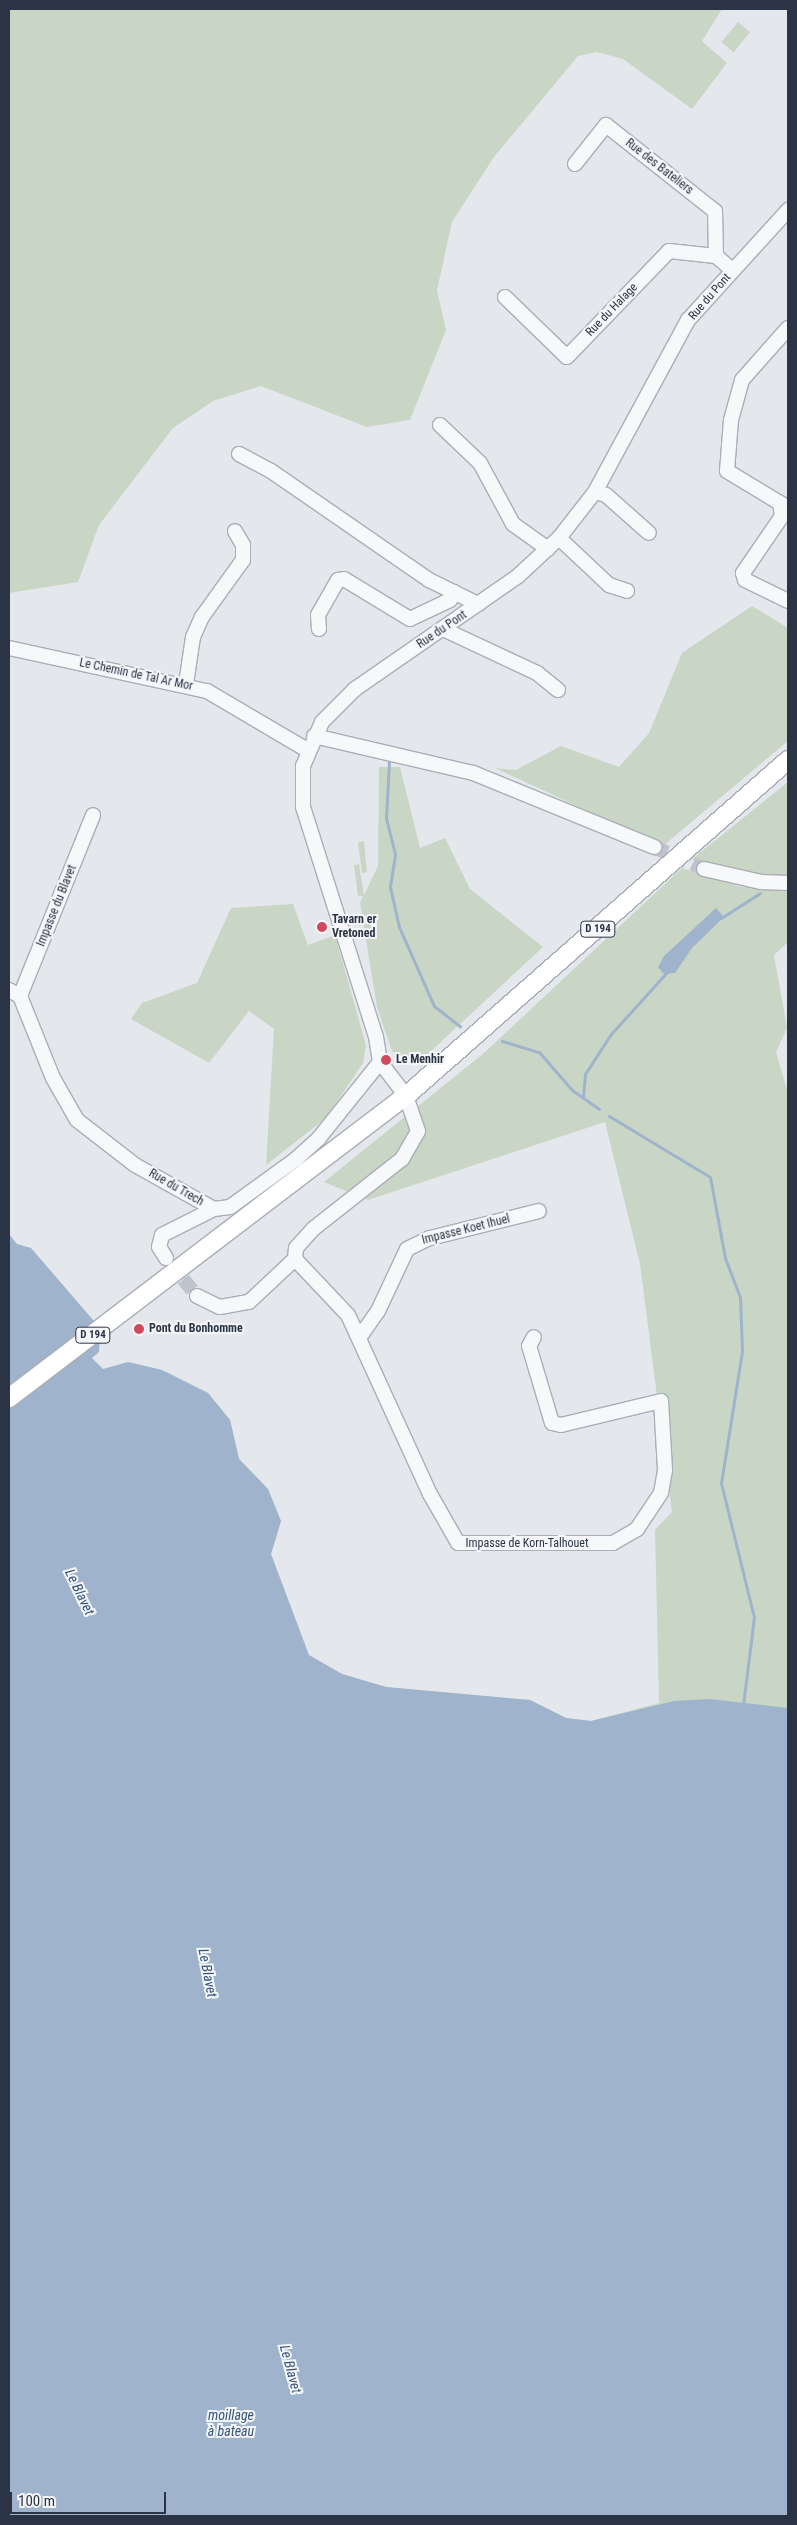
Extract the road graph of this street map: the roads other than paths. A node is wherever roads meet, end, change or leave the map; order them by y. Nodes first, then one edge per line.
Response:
1 (575, 164) dead end
2 (788, 210) edge
3 (716, 256) junction
4 (732, 270) junction
5 (505, 297) dead end
6 (788, 328) edge
7 (440, 426) dead end
8 (240, 454) dead end
9 (595, 492) junction
10 (784, 505) edge
11 (235, 531) dead end
12 (649, 533) dead end
13 (559, 538) junction
14 (548, 550) junction
15 (627, 591) dead end
16 (454, 592) junction
17 (788, 602) edge
18 (478, 604) junction
19 (319, 629) dead end
20 (443, 629) junction
21 (9, 648) edge
22 (186, 684) junction
23 (558, 690) dead end
24 (314, 736) junction
25 (307, 750) junction
26 (788, 760) edge
27 (93, 815) dead end
28 (654, 847) tunnel mouth
29 (704, 869) tunnel mouth
30 (788, 883) edge
31 (14, 993) edge
32 (380, 1062) junction
33 (406, 1096) junction
34 (214, 1209) junction
35 (539, 1211) dead end
36 (295, 1259) junction
37 (172, 1265) junction
38 (196, 1296) tunnel mouth
39 (534, 1337) dead end
40 (358, 1338) junction
41 (9, 1398) edge

1 - 3 street, Rue des Bateliers
2 - 4 street, Rue du Pont
3 - 4 street
3 - 5 street, Rue du Halage
4 - 9 street, Rue du Pont
6 - 10 street
7 - 14 street
8 - 16 street
9 - 12 street
9 - 13 street, Rue du Pont
10 - 17 street
11 - 22 street
13 - 14 street, Rue du Pont
13 - 15 street
14 - 18 street, Rue du Pont
16 - 18 street
16 - 19 street
18 - 20 street, Rue du Pont
20 - 23 street
20 - 24 street, Rue du Pont
21 - 22 street, Le Chemin de Tal Ar Mor
22 - 25 street, Le Chemin de Tal Ar Mor
24 - 25 street, Rue du Pont
24 - 28 street
25 - 32 street, Rue du Pont
26 - 33 main road, D 194
27 - 31 street, Impasse du Blavet
29 - 30 street
31 - 34 street, Rue du Trech
32 - 33 street, Rue du Pont
32 - 34 street, Rue du Trech
33 - 36 street, Rue du Pont
33 - 37 main road, D 194
34 - 37 street
35 - 40 street, Impasse Koet Ihuel
36 - 38 street
36 - 40 street, Impasse de Korn-Talhouet
37 - 41 main road, D 194
39 - 40 street, Impasse de Korn-Talhouet

